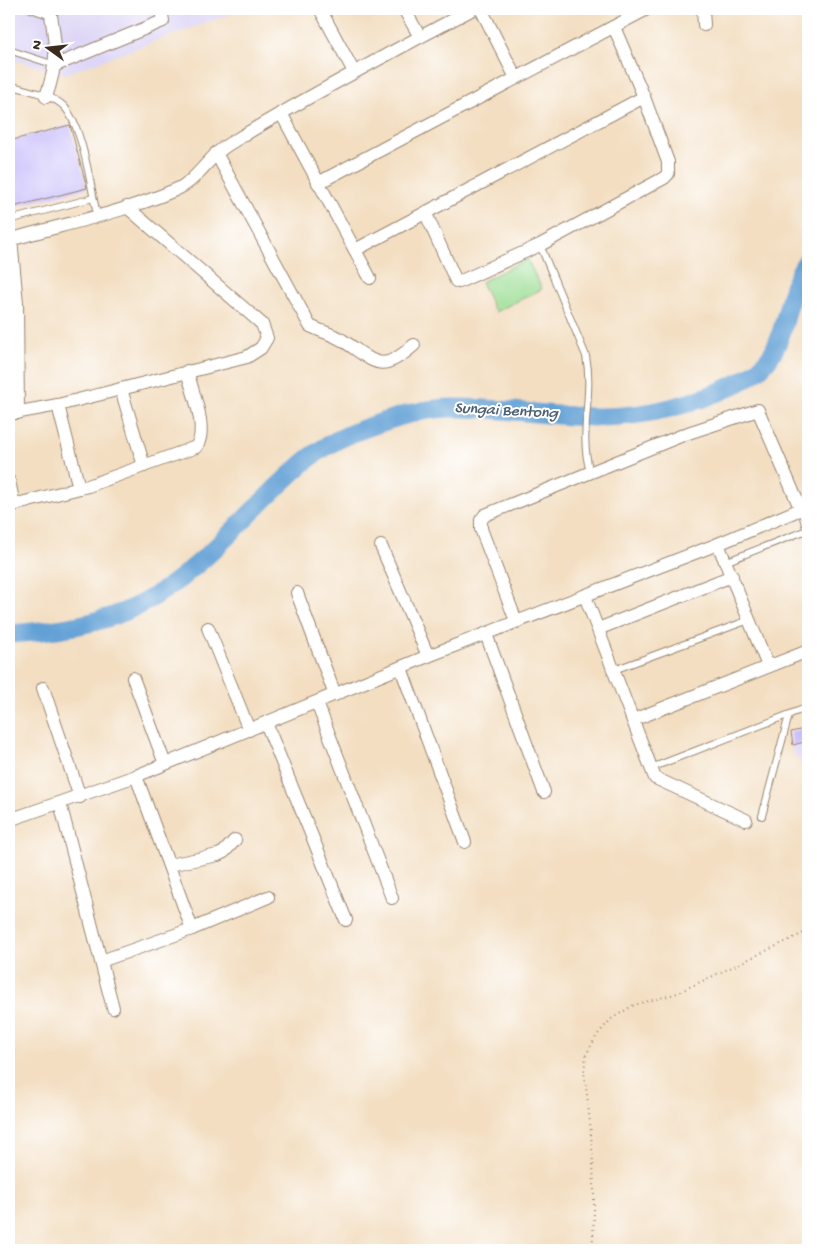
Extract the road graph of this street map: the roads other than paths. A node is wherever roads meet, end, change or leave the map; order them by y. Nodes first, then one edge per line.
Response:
1 (31, 9) edge
2 (320, 9) edge
3 (404, 9) edge
4 (473, 9) edge
5 (481, 9) edge
6 (647, 9) edge
7 (703, 9) edge
8 (50, 12) edge
9 (162, 15) edge
10 (704, 25) dead end
11 (614, 27) junction
12 (420, 37) junction
13 (9, 50) edge
14 (56, 65) junction
15 (354, 72) junction
16 (516, 78) junction
17 (9, 85) edge
18 (46, 97) junction
19 (644, 97) junction
20 (281, 113) junction
21 (216, 153) junction
22 (318, 182) junction
23 (93, 198) junction
24 (127, 207) junction
25 (426, 214) junction
26 (97, 215) junction
27 (9, 220) edge
28 (10, 239) edge
29 (540, 245) junction
30 (355, 250) junction
31 (370, 278) dead end
32 (414, 345) dead end
33 (187, 371) junction
34 (121, 388) junction
35 (58, 405) junction
36 (13, 414) edge
37 (144, 466) junction
38 (590, 472) junction
39 (9, 481) edge
40 (79, 488) junction
41 (11, 506) edge
42 (805, 508) edge
43 (808, 532) edge
44 (718, 544) junction
45 (381, 546) dead end
46 (726, 562) junction
47 (732, 576) junction
48 (297, 592) dead end
49 (585, 596) junction
50 (749, 620) junction
51 (516, 622) junction
52 (208, 628) dead end
53 (598, 629) junction
54 (486, 634) junction
55 (808, 651) edge
56 (428, 656) junction
57 (768, 666) junction
58 (401, 668) junction
59 (614, 670) junction
60 (132, 678) dead end
61 (43, 688) dead end
62 (335, 695) junction
63 (317, 703) junction
64 (808, 707) edge
65 (788, 715) junction
66 (633, 720) junction
67 (266, 723) junction
68 (249, 730) junction
69 (166, 764) junction
70 (651, 768) junction
71 (136, 776) junction
72 (544, 792) dead end
73 (80, 797) junction
74 (60, 803) junction
75 (762, 816) dead end
76 (9, 820) edge
77 (746, 820) dead end
78 (235, 840) dead end
79 (465, 842) dead end
80 (169, 865) junction
81 (268, 897) dead end
82 (392, 898) dead end
83 (346, 920) dead end
84 (192, 929) junction
85 (101, 961) junction
86 (113, 1008) dead end

1 - 8 lane
2 - 15 street
3 - 12 street
4 - 12 street
5 - 16 street
6 - 11 street
7 - 10 street
8 - 14 street
9 - 14 street
11 - 16 street
11 - 19 street
12 - 15 street
13 - 14 lane
14 - 18 street
15 - 20 street
16 - 22 street
17 - 18 lane
18 - 23 lane
19 - 25 street
19 - 29 street
20 - 21 street
20 - 22 street
21 - 24 street
21 - 32 street
22 - 30 street
23 - 26 lane
23 - 27 lane
24 - 26 street
24 - 33 street
25 - 29 street
25 - 30 street
26 - 28 street
28 - 36 street
29 - 38 lane
30 - 31 street
33 - 34 street
33 - 37 street
34 - 35 street
34 - 37 street
35 - 36 street
35 - 40 street
37 - 40 street
38 - 42 street
38 - 51 street
39 - 41 street
40 - 41 street
42 - 43 lane
42 - 44 street
43 - 46 lane
44 - 46 street
44 - 49 street
45 - 56 street
46 - 47 street
47 - 50 street
47 - 53 street
48 - 62 street
49 - 51 street
49 - 53 street
50 - 57 street
50 - 59 lane
51 - 54 street
52 - 68 street
53 - 59 street
54 - 56 street
54 - 72 street
55 - 57 street
56 - 58 street
57 - 66 street
58 - 62 street
58 - 79 street
59 - 66 street
60 - 69 street
61 - 73 street
62 - 63 street
63 - 67 street
63 - 82 street
64 - 65 lane
65 - 70 lane
65 - 75 lane
66 - 70 street
67 - 68 street
67 - 83 street
68 - 69 street
69 - 71 street
70 - 77 street
71 - 73 street
71 - 80 street
73 - 74 street
74 - 76 street
74 - 85 street
78 - 80 street
80 - 84 street
81 - 84 street
84 - 85 street
85 - 86 street

